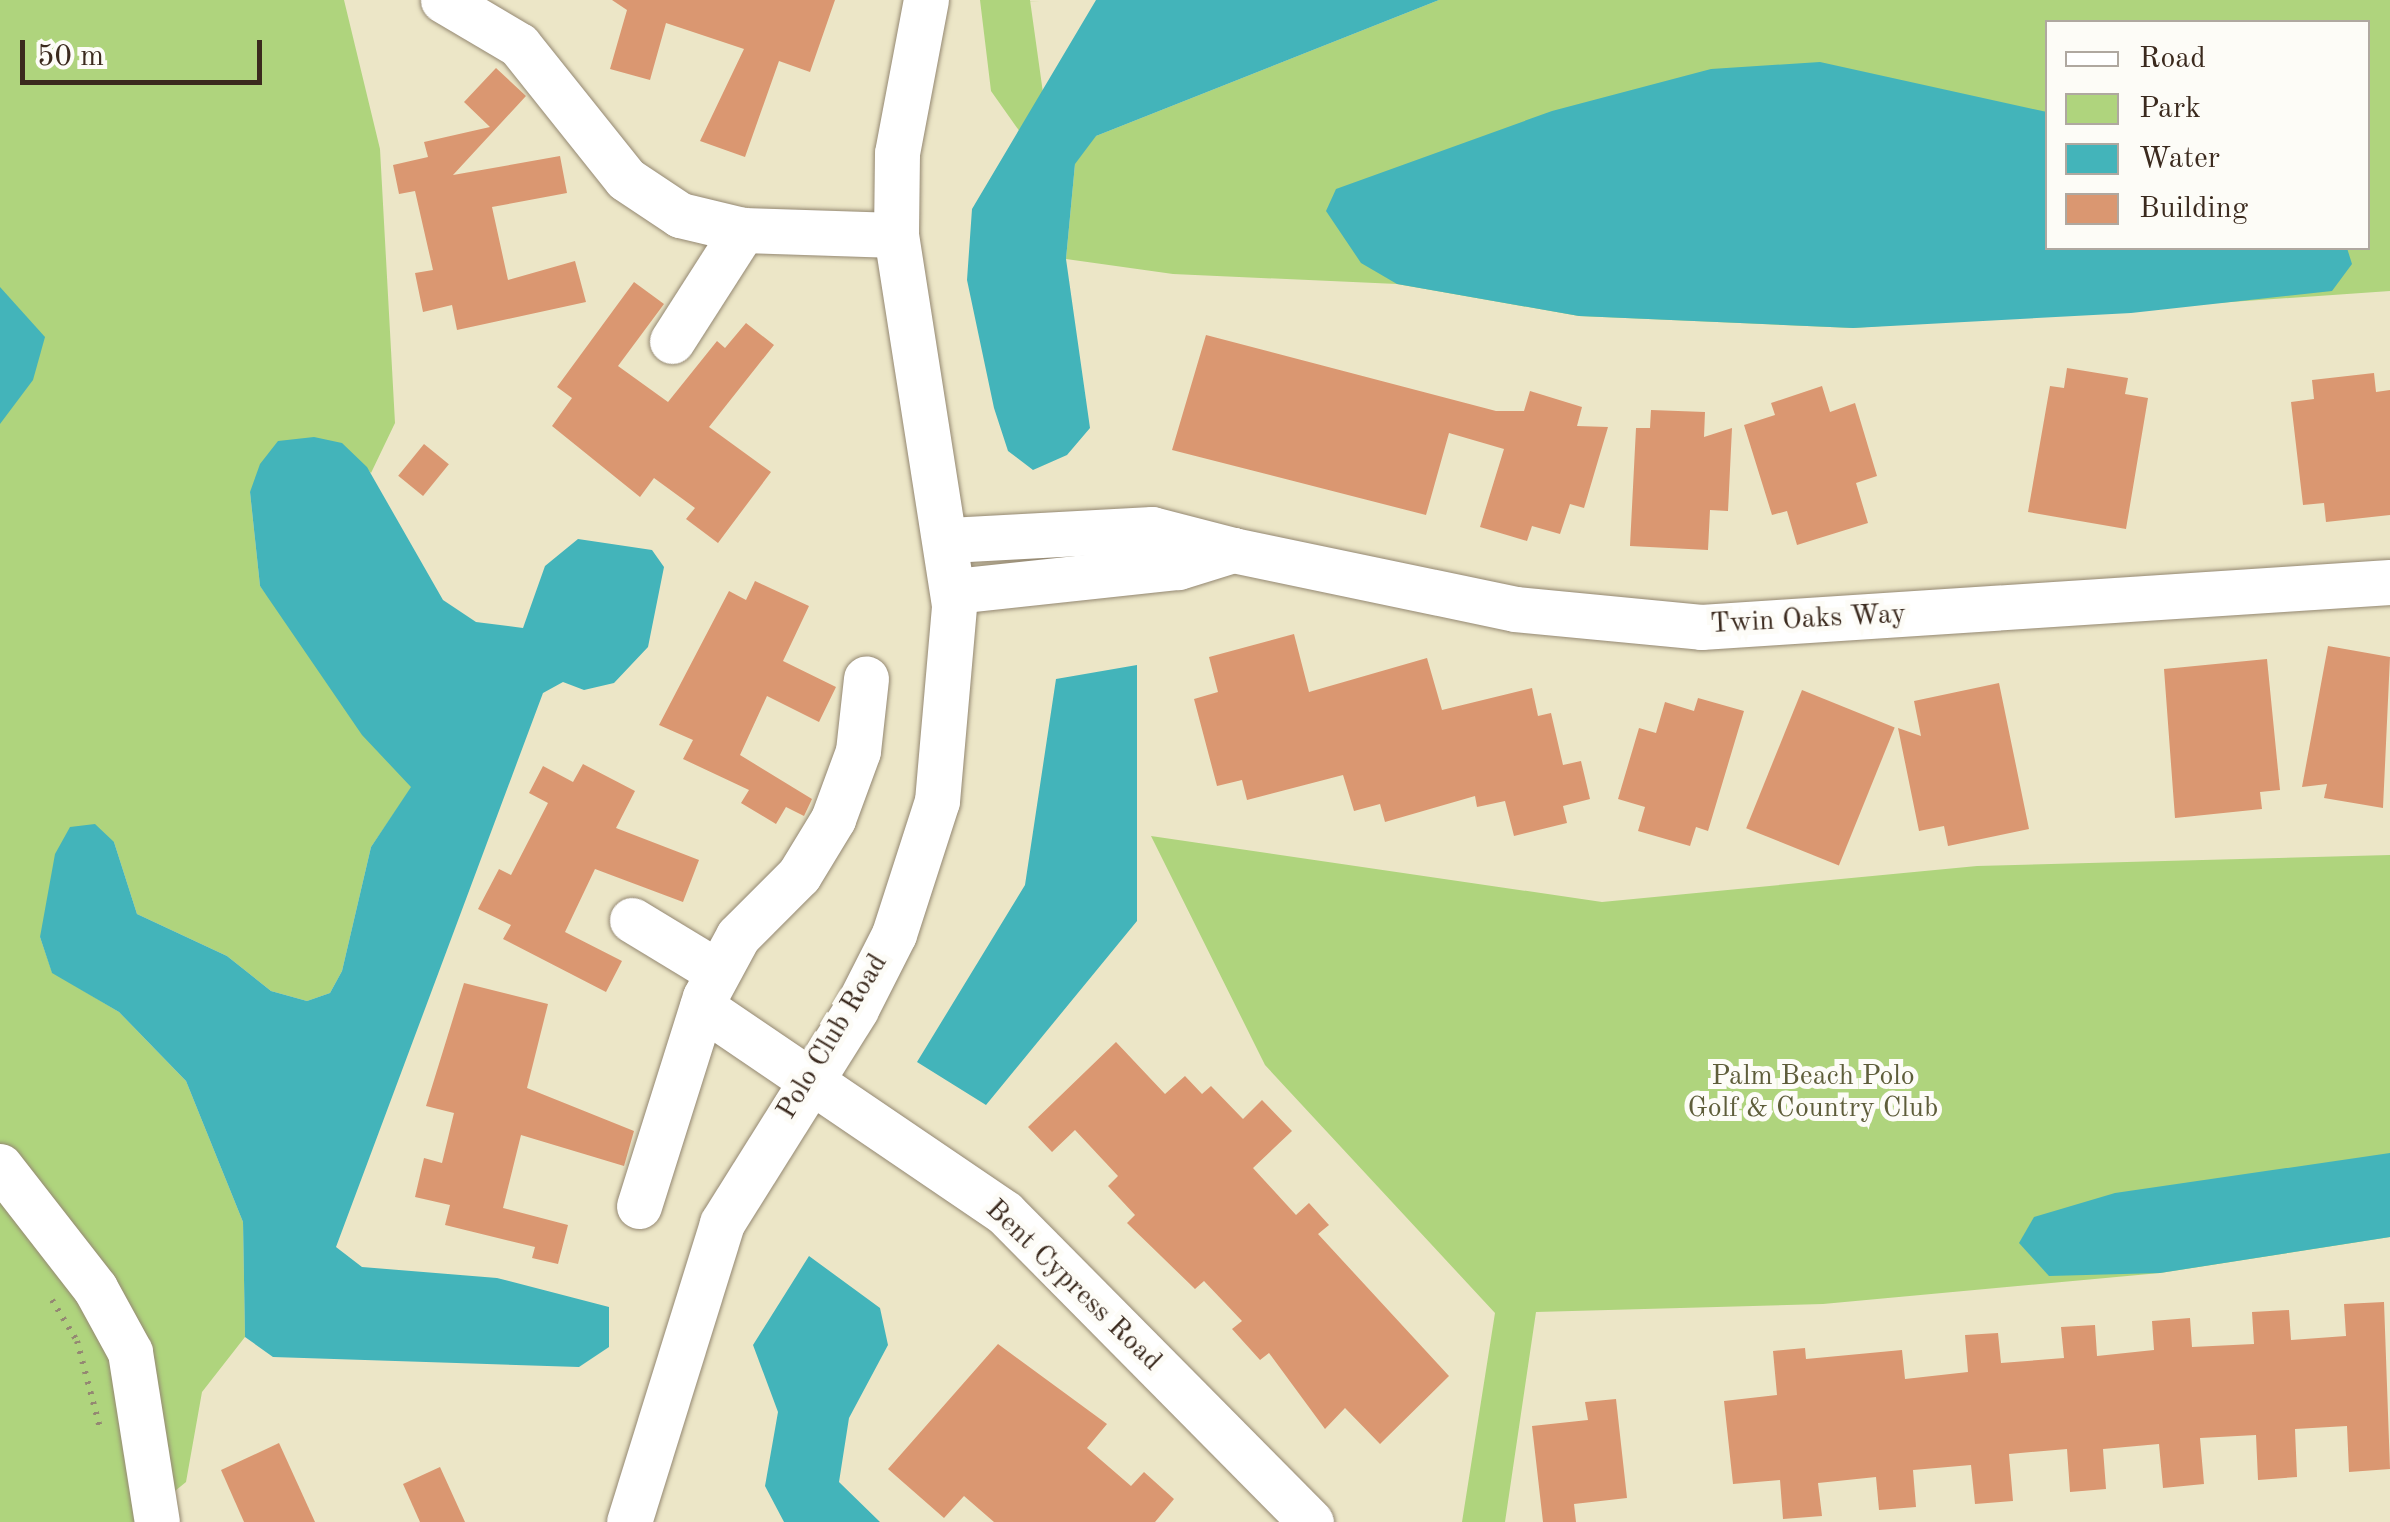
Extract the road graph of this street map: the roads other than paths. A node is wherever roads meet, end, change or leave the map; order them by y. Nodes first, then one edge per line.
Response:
1 (443, 0) edge
2 (926, 0) edge
3 (743, 230) junction
4 (896, 236) junction
5 (672, 341) dead end
6 (948, 540) junction
7 (1233, 550) junction
8 (2390, 582) edge
9 (953, 591) junction
10 (866, 678) dead end
11 (632, 920) dead end
12 (710, 990) junction
13 (812, 1077) junction
14 (0, 1166) edge
15 (638, 1206) dead end
16 (156, 1522) edge
17 (630, 1522) edge
18 (1311, 1522) edge

1 - 3 street
2 - 4 street, Polo Club Road
3 - 4 street
3 - 5 street
4 - 6 street, Polo Club Road
6 - 7 street, Twin Oaks Way
6 - 9 street, Polo Club Road
7 - 8 street, Twin Oaks Way
7 - 9 street, Twin Oaks Way
9 - 13 street, Polo Club Road
10 - 12 street
11 - 12 street, Bent Cypress Road
12 - 13 street, Bent Cypress Road
12 - 15 street
13 - 17 street, Polo Club Road
13 - 18 street, Bent Cypress Road
14 - 16 street

